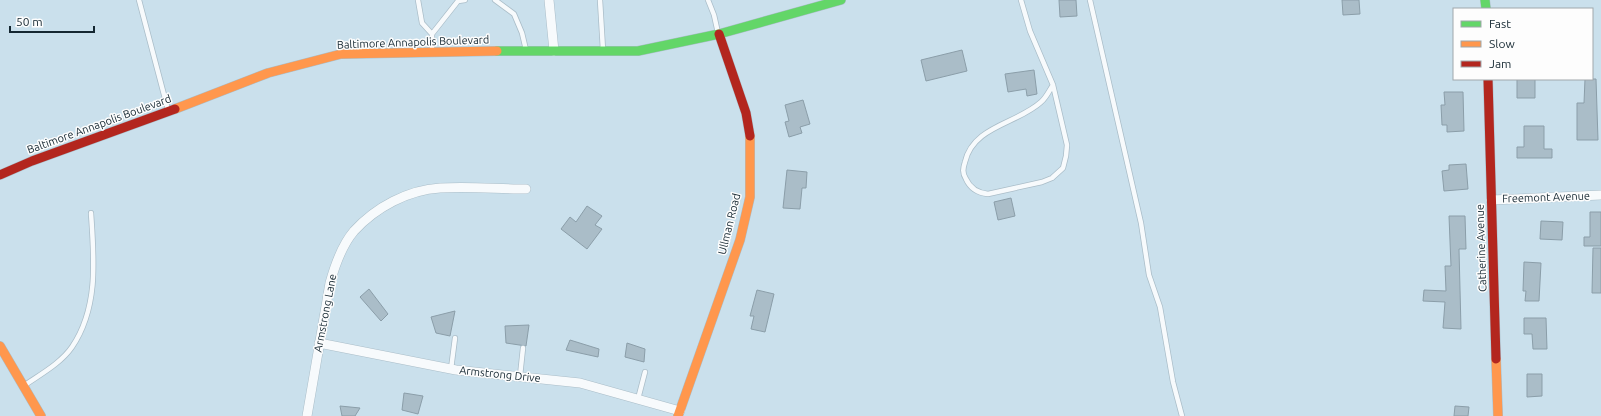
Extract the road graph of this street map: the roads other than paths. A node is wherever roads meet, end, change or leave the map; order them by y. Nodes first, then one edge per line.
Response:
1 (138, 0) edge
2 (418, 0) edge
3 (465, 0) edge
4 (495, 0) edge
5 (549, 0) edge
6 (600, 0) edge
7 (708, 0) edge
8 (841, 0) edge
9 (1021, 0) edge
10 (1090, 0) edge
11 (432, 34) junction
12 (719, 34) junction
13 (432, 51) junction
14 (527, 51) junction
15 (554, 51) junction
16 (603, 51) junction
17 (1488, 80) edge
18 (1053, 85) junction
19 (168, 111) junction
20 (0, 175) edge
21 (526, 189) dead end
22 (1601, 195) edge
23 (1491, 200) junction
24 (91, 213) dead end
25 (455, 338) dead end
26 (319, 343) junction
27 (0, 346) edge
28 (523, 348) dead end
29 (451, 369) junction
30 (645, 372) dead end
31 (520, 376) junction
32 (23, 386) junction
33 (638, 399) junction
34 (679, 413) edge
35 (41, 416) edge
36 (307, 416) edge
37 (1182, 416) edge
38 (1498, 416) edge

1 - 19 lane
2 - 11 lane
3 - 11 lane
4 - 14 lane
5 - 15 street
6 - 16 lane
7 - 12 lane
8 - 12 main road, Baltimore Annapolis Boulevard
9 - 18 lane
10 - 37 lane
11 - 13 lane
12 - 16 main road, Baltimore Annapolis Boulevard
12 - 34 main road, Ullman Road
13 - 14 main road, Baltimore Annapolis Boulevard
13 - 19 main road, Baltimore Annapolis Boulevard
14 - 15 main road, Baltimore Annapolis Boulevard
15 - 16 main road, Baltimore Annapolis Boulevard
17 - 23 main road, Catherine Avenue
18 - 18 lane
19 - 20 main road, Baltimore Annapolis Boulevard
21 - 26 street, Armstrong Lane
22 - 23 street, Freemont Avenue
23 - 38 main road, Catherine Avenue
24 - 32 lane
25 - 29 lane
26 - 29 street, Armstrong Drive
26 - 36 street, Armstrong Lane
27 - 32 main road
28 - 31 lane
29 - 31 street, Armstrong Drive
30 - 33 lane
31 - 33 street, Armstrong Drive
32 - 35 main road
33 - 34 street, Armstrong Drive

